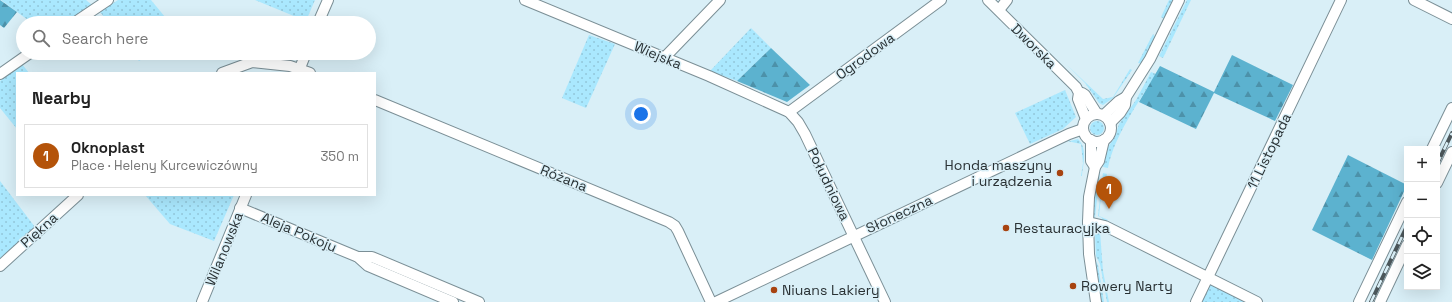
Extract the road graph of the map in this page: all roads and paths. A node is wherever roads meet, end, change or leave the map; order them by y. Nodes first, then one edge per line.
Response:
1 (108, 0) edge
2 (328, 0) edge
3 (525, 0) edge
4 (720, 0) edge
5 (941, 0) edge
6 (988, 0) edge
7 (1007, 0) edge
8 (1179, 0) edge
9 (1342, 0) edge
10 (1414, 0) edge
11 (999, 10) junction
12 (84, 16) edge
13 (321, 16) edge
14 (1452, 19) edge
15 (664, 58) junction
16 (20, 60) edge
17 (303, 60) edge
18 (298, 71) edge
19 (225, 72) edge
20 (0, 74) edge
21 (1079, 93) junction
22 (376, 100) edge
23 (1452, 108) edge
24 (789, 112) junction
25 (1103, 117) junction
26 (1086, 118) junction
27 (1083, 129) junction
28 (1091, 140) junction
29 (1104, 140) junction
30 (1433, 146) edge
31 (1452, 152) edge
32 (1094, 167) junction
33 (1437, 182) edge
34 (77, 196) edge
35 (246, 196) edge
36 (240, 208) junction
37 (1404, 208) edge
38 (1088, 222) junction
39 (854, 235) junction
40 (1404, 251) edge
41 (0, 266) edge
42 (1207, 278) junction
43 (429, 286) junction
44 (202, 302) edge
45 (453, 302) edge
46 (479, 302) edge
47 (711, 302) edge
48 (716, 302) edge
49 (885, 302) edge
50 (1096, 302) edge
51 (1196, 302) edge
52 (1257, 302) edge
53 (1359, 302) edge
54 (1380, 302) edge

1 - 12 street
2 - 13 street
3 - 15 street, Wiejska
4 - 15 street
5 - 24 street, Ogrodowa
6 - 11 street, Dworska
7 - 11 street
8 - 25 street
9 - 42 street, 11 Listopada
10 - 14 street
11 - 21 street, Dworska
15 - 24 street, Wiejska
16 - 20 street
17 - 18 street
18 - 19 street
21 - 25 street, Dworska
21 - 26 street, Dworska
22 - 47 street, Różana
23 - 30 street
24 - 39 street, Południowa
25 - 26 street
25 - 29 street
26 - 27 street
27 - 28 street
27 - 39 street, Słoneczna
28 - 29 street
28 - 32 street
29 - 32 street
31 - 33 street
32 - 38 street
34 - 41 street, Piękna
35 - 36 street, Wilanowska
36 - 43 street, Aleja Pokoju
36 - 44 street, Wilanowska
37 - 53 street
38 - 42 street
38 - 50 street
39 - 48 street, Słoneczna
39 - 49 street, Południowa
40 - 54 street
42 - 51 street, 11 Listopada
42 - 52 street
43 - 45 street, Aleja Pokoju
43 - 46 street, Aleja Pokoju

